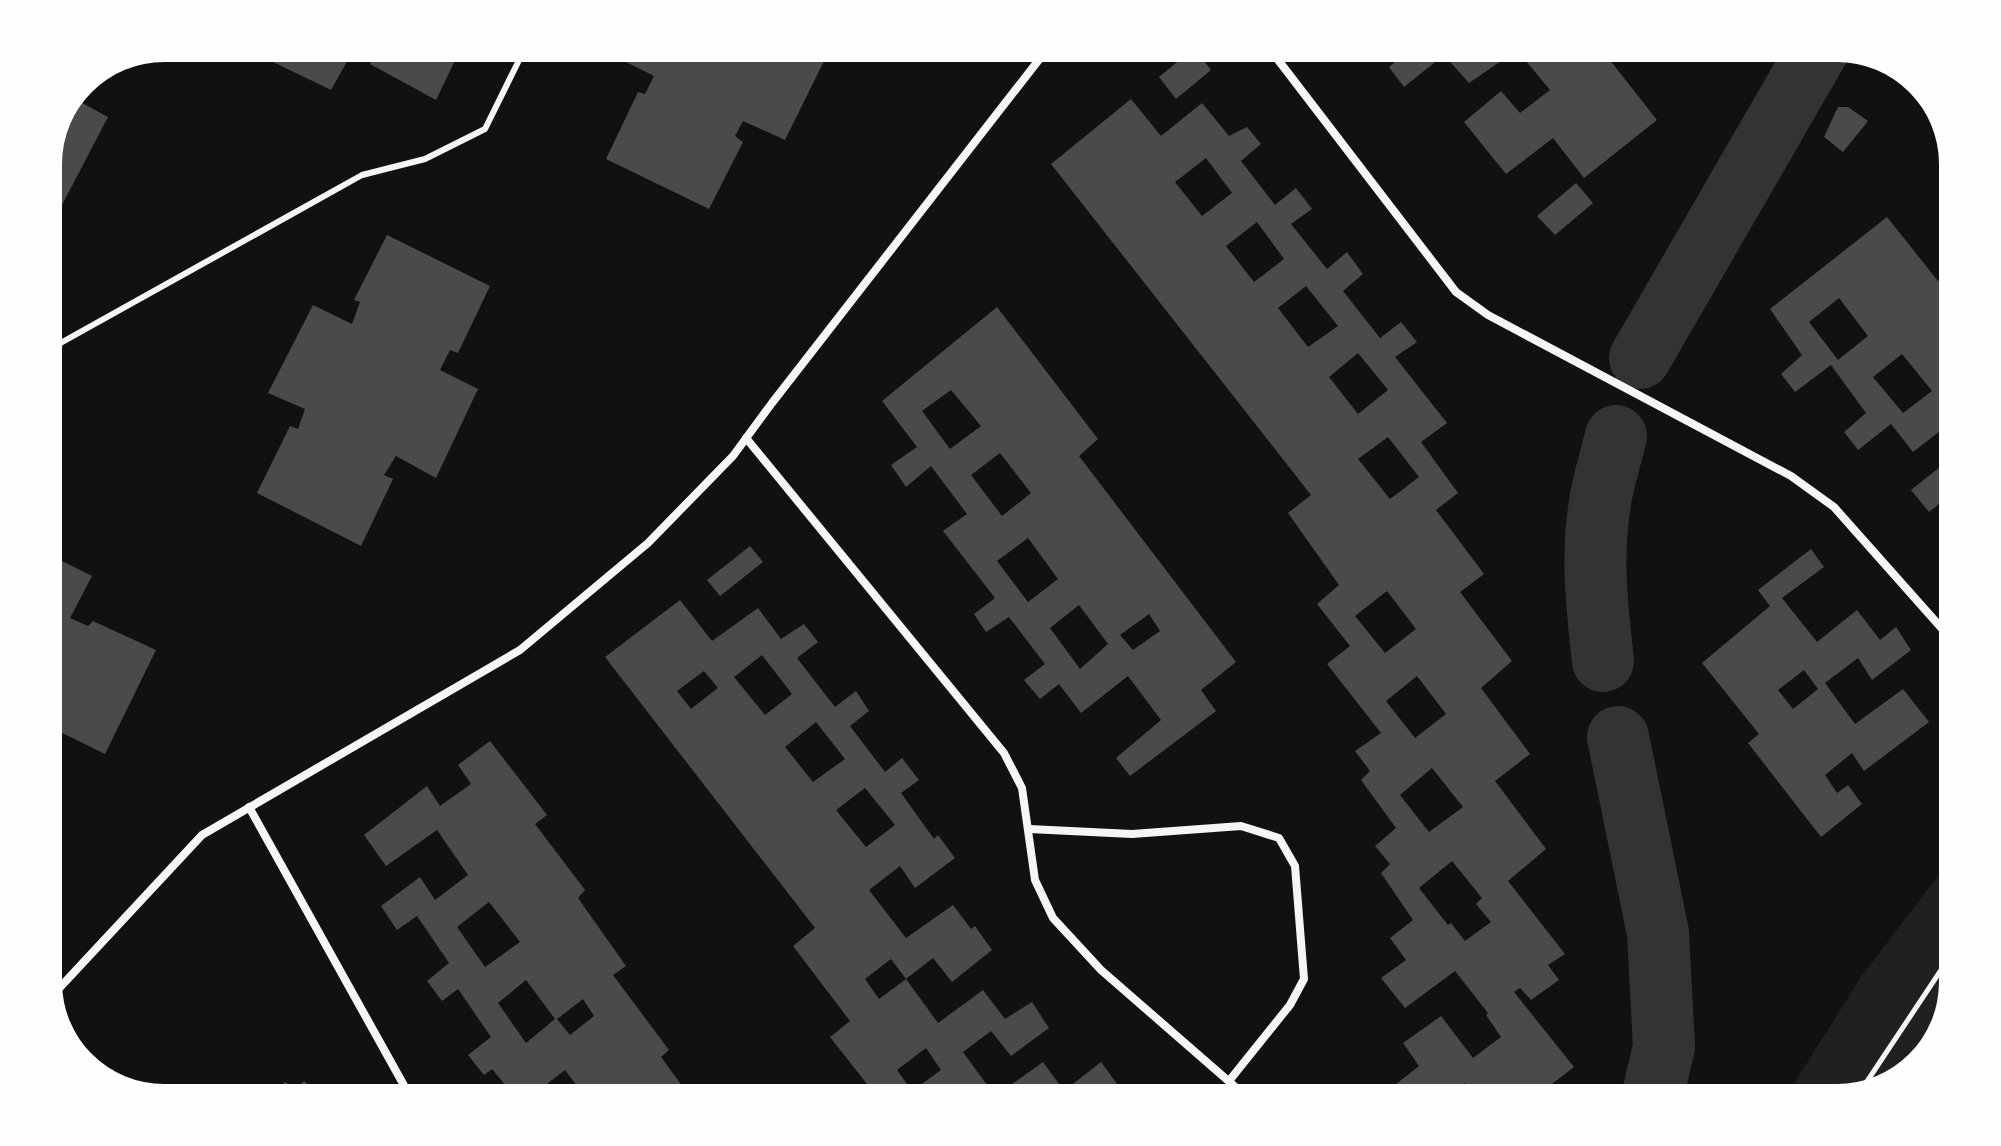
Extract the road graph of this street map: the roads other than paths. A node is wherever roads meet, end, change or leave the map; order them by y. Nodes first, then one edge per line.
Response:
1 (518, 62) edge
2 (1037, 62) edge
3 (1280, 62) edge
4 (62, 342) edge
5 (746, 438) junction
6 (1939, 625) edge
7 (249, 807) junction
8 (1029, 829) junction
9 (62, 985) edge
10 (1229, 1081) junction
11 (403, 1084) edge
12 (1232, 1084) edge

1 - 4 lane
2 - 5 street
3 - 6 street
5 - 7 street
5 - 8 street
7 - 9 street
7 - 11 street
8 - 10 street
8 - 10 street
10 - 12 street

